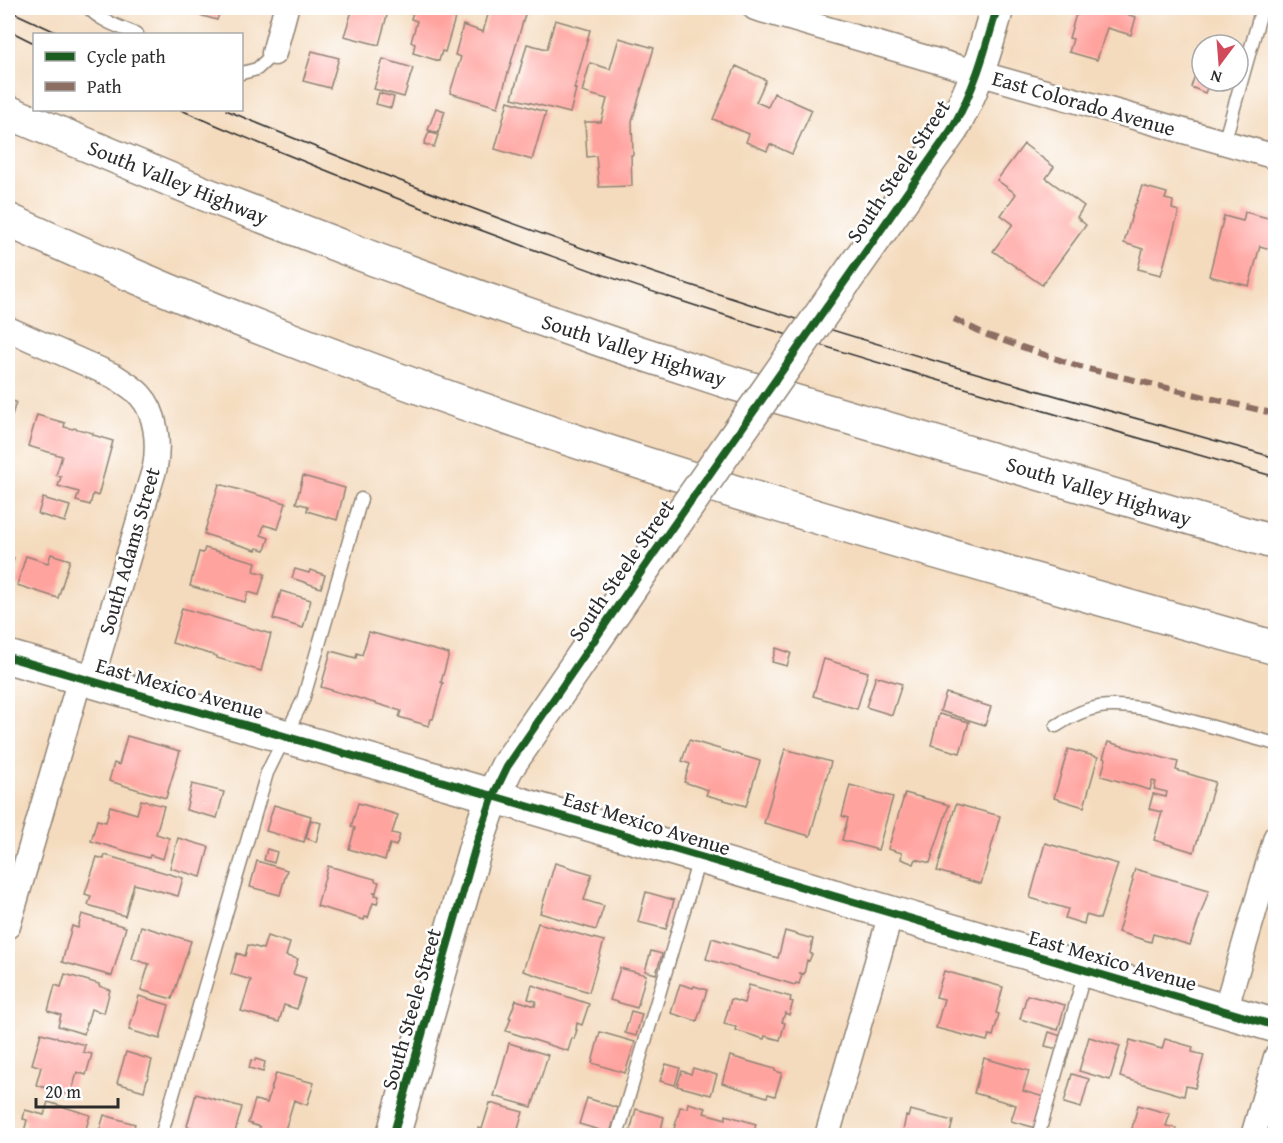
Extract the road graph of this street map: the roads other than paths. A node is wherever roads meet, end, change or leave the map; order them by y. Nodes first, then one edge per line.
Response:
1 (89, 8) edge
2 (286, 8) edge
3 (755, 8) edge
4 (997, 8) edge
5 (1262, 8) edge
6 (135, 33) edge
7 (274, 53) joint
8 (243, 73) edge
9 (978, 73) junction
10 (8, 112) edge
11 (1224, 142) junction
12 (1275, 157) edge
13 (17, 225) edge
14 (8, 329) edge
15 (361, 499) dead end
16 (1275, 543) edge
17 (1275, 648) edge
18 (8, 657) edge
19 (86, 679) junction
20 (1056, 726) dead end
21 (285, 738) junction
22 (1275, 744) edge
23 (493, 796) junction
24 (1275, 837) edge
25 (699, 858) junction
26 (891, 913) junction
27 (8, 926) edge
28 (1086, 971) junction
29 (1225, 1011) junction
30 (1275, 1026) edge
31 (1275, 1057) edge
32 (161, 1136) edge
33 (393, 1136) edge
34 (617, 1136) edge
35 (827, 1136) edge
36 (1038, 1136) edge
37 (1253, 1136) edge

1 - 6 lane
2 - 7 street
3 - 9 street, East Colorado Avenue
4 - 9 main road, South Steele Street
5 - 11 lane
7 - 8 lane
9 - 11 street, East Colorado Avenue
9 - 23 main road, South Steele Street, bridge
10 - 16 main road, South Valley Highway
11 - 12 street, East Colorado Avenue
13 - 17 main road
14 - 19 street, South Adams Street
15 - 21 lane
18 - 19 main road, East Mexico Avenue
19 - 21 main road, East Mexico Avenue
19 - 27 street, South Adams Street
20 - 22 lane
21 - 23 main road, East Mexico Avenue
21 - 32 lane
23 - 25 main road, East Mexico Avenue
23 - 33 main road, South Steele Street
24 - 29 street
25 - 26 main road, East Mexico Avenue
25 - 34 lane
26 - 28 main road, East Mexico Avenue
26 - 35 street
28 - 29 main road, East Mexico Avenue
28 - 36 lane
29 - 30 main road, East Mexico Avenue
31 - 37 street

